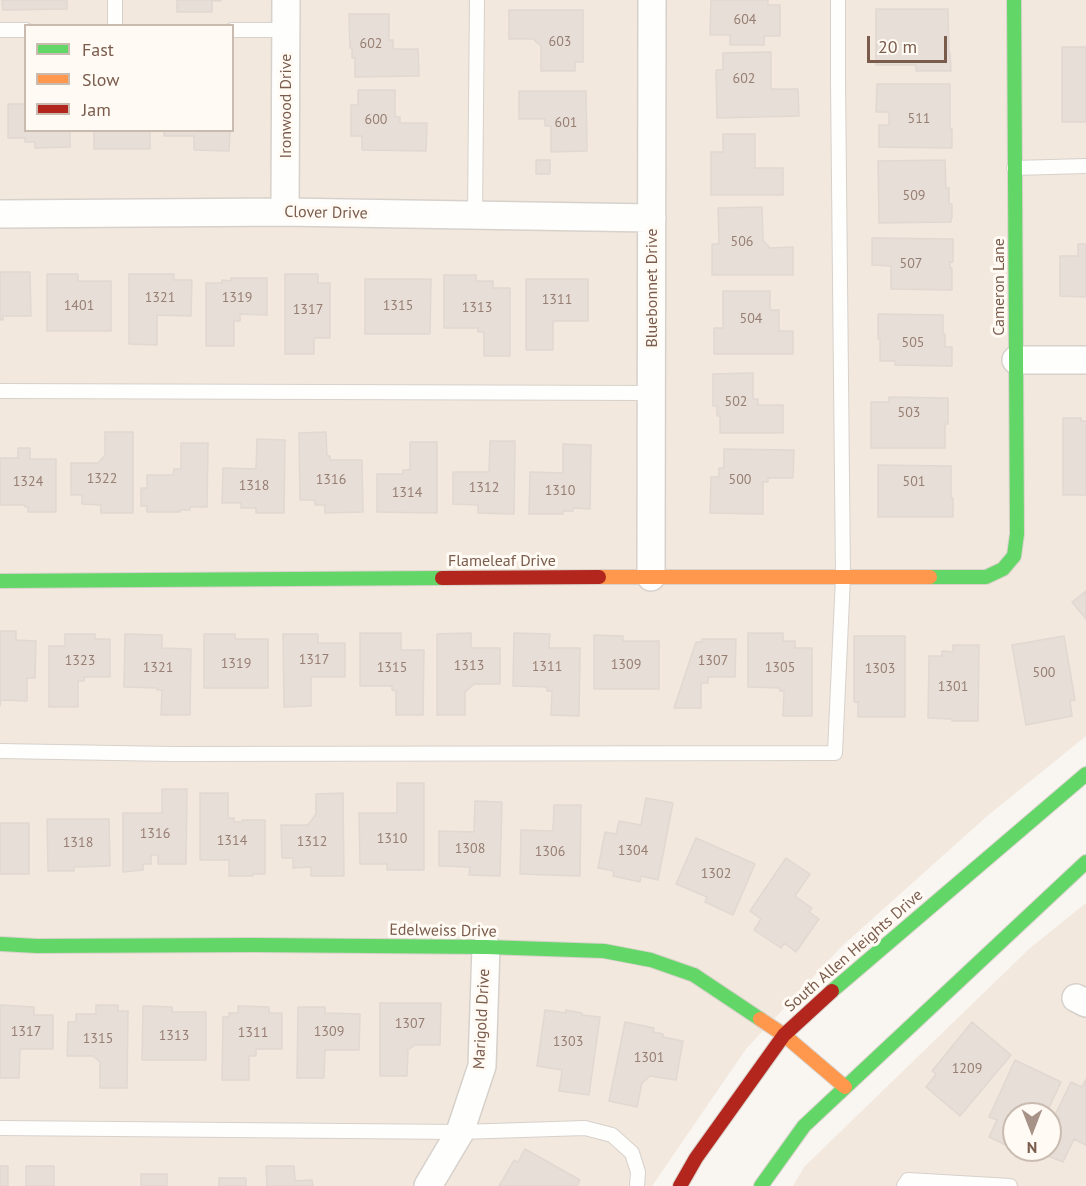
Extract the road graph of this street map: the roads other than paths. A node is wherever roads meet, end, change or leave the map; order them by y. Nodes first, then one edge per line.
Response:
1 (115, 0) edge
2 (286, 0) edge
3 (477, 0) edge
4 (652, 0) edge
5 (838, 0) edge
6 (1014, 0) edge
7 (115, 24) edge
8 (0, 30) edge
9 (24, 30) edge
10 (234, 30) edge
11 (286, 30) junction
12 (1086, 166) edge
13 (1014, 168) junction
14 (285, 212) junction
15 (0, 214) edge
16 (476, 215) junction
17 (652, 218) junction
18 (1016, 360) junction
19 (1086, 360) edge
20 (0, 391) edge
21 (651, 393) junction
22 (1003, 569) joint
23 (651, 577) junction
24 (843, 577) junction
25 (0, 581) edge
26 (0, 751) edge
27 (1086, 774) edge
28 (1086, 862) edge
29 (0, 944) edge
30 (486, 947) junction
31 (784, 1035) junction
32 (845, 1087) junction
33 (0, 1128) edge
34 (460, 1132) junction
35 (428, 1186) edge
36 (637, 1186) edge
37 (680, 1186) edge
38 (761, 1186) edge
39 (904, 1186) edge
40 (1010, 1186) edge

1 - 7 lane
2 - 11 street, Ironwood Drive
3 - 16 lane
4 - 17 street, Bluebonnet Drive
5 - 24 lane
6 - 13 street, Cameron Lane
8 - 9 lane
10 - 11 lane
11 - 14 street, Ironwood Drive
12 - 13 lane
13 - 18 street, Cameron Lane
14 - 15 street, Clover Drive
14 - 16 street, Clover Drive
16 - 17 street, Clover Drive
17 - 21 street, Bluebonnet Drive
18 - 19 street
18 - 22 street, Cameron Lane
20 - 21 lane
21 - 23 street, Bluebonnet Drive
22 - 24 street, Flameleaf Drive
23 - 24 street, Flameleaf Drive
23 - 25 street, Flameleaf Drive
24 - 26 lane
27 - 31 street, South Allen Heights Drive
28 - 32 street
29 - 30 street, Edelweiss Drive
30 - 31 street, Edelweiss Drive
30 - 34 street, Marigold Drive
31 - 32 street, Edelweiss Drive
31 - 37 street, South Allen Heights Drive
32 - 38 street
33 - 34 lane
34 - 35 street, Marigold Drive
34 - 36 lane
39 - 40 lane

